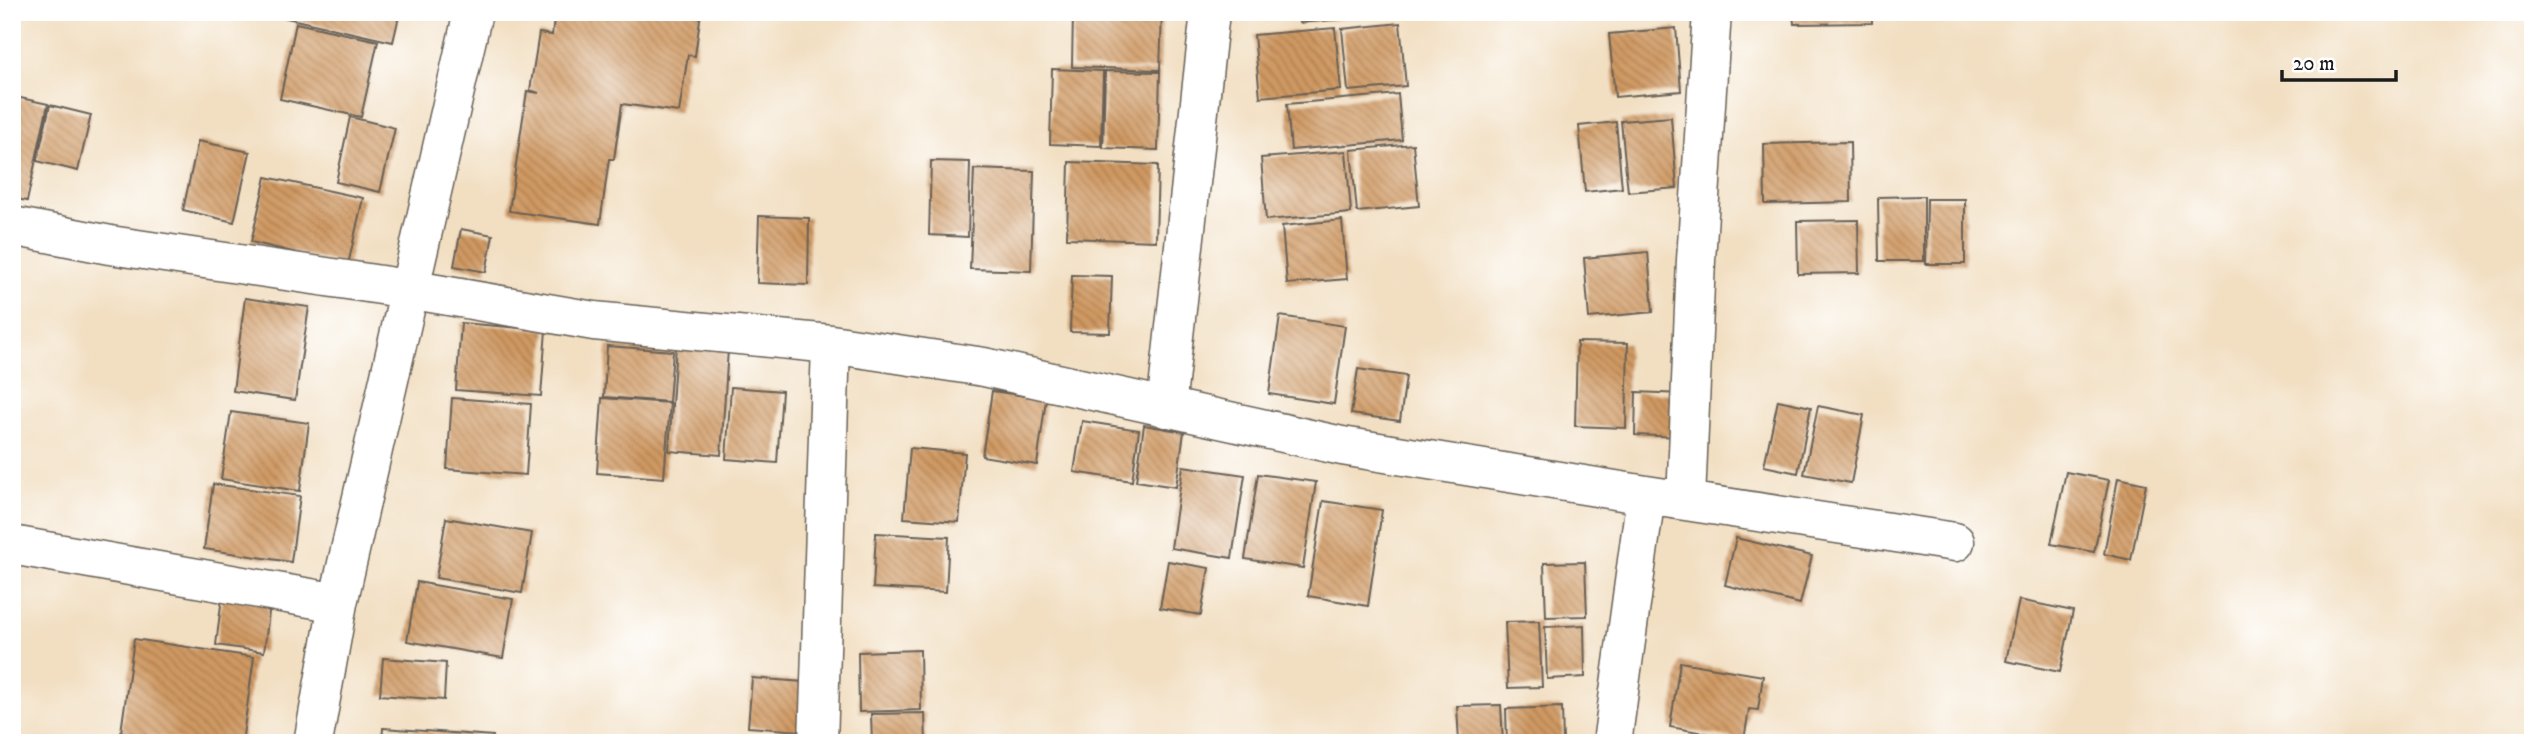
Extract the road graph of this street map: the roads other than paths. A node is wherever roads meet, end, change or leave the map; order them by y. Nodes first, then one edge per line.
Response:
1 (473, 12) edge
2 (1210, 12) edge
3 (1712, 12) edge
4 (12, 226) edge
5 (408, 289) junction
6 (831, 344) junction
7 (1166, 408) junction
8 (1646, 495) junction
9 (1686, 500) junction
10 (1955, 542) dead end
11 (12, 545) edge
12 (338, 603) junction
13 (313, 743) edge
14 (818, 743) edge
15 (1612, 743) edge

1 - 5 street
2 - 7 street
3 - 9 street
4 - 5 street
5 - 6 street
5 - 12 street
6 - 7 street
6 - 14 street
7 - 8 street
8 - 9 street
8 - 15 street
9 - 10 street
11 - 12 street
12 - 13 street

